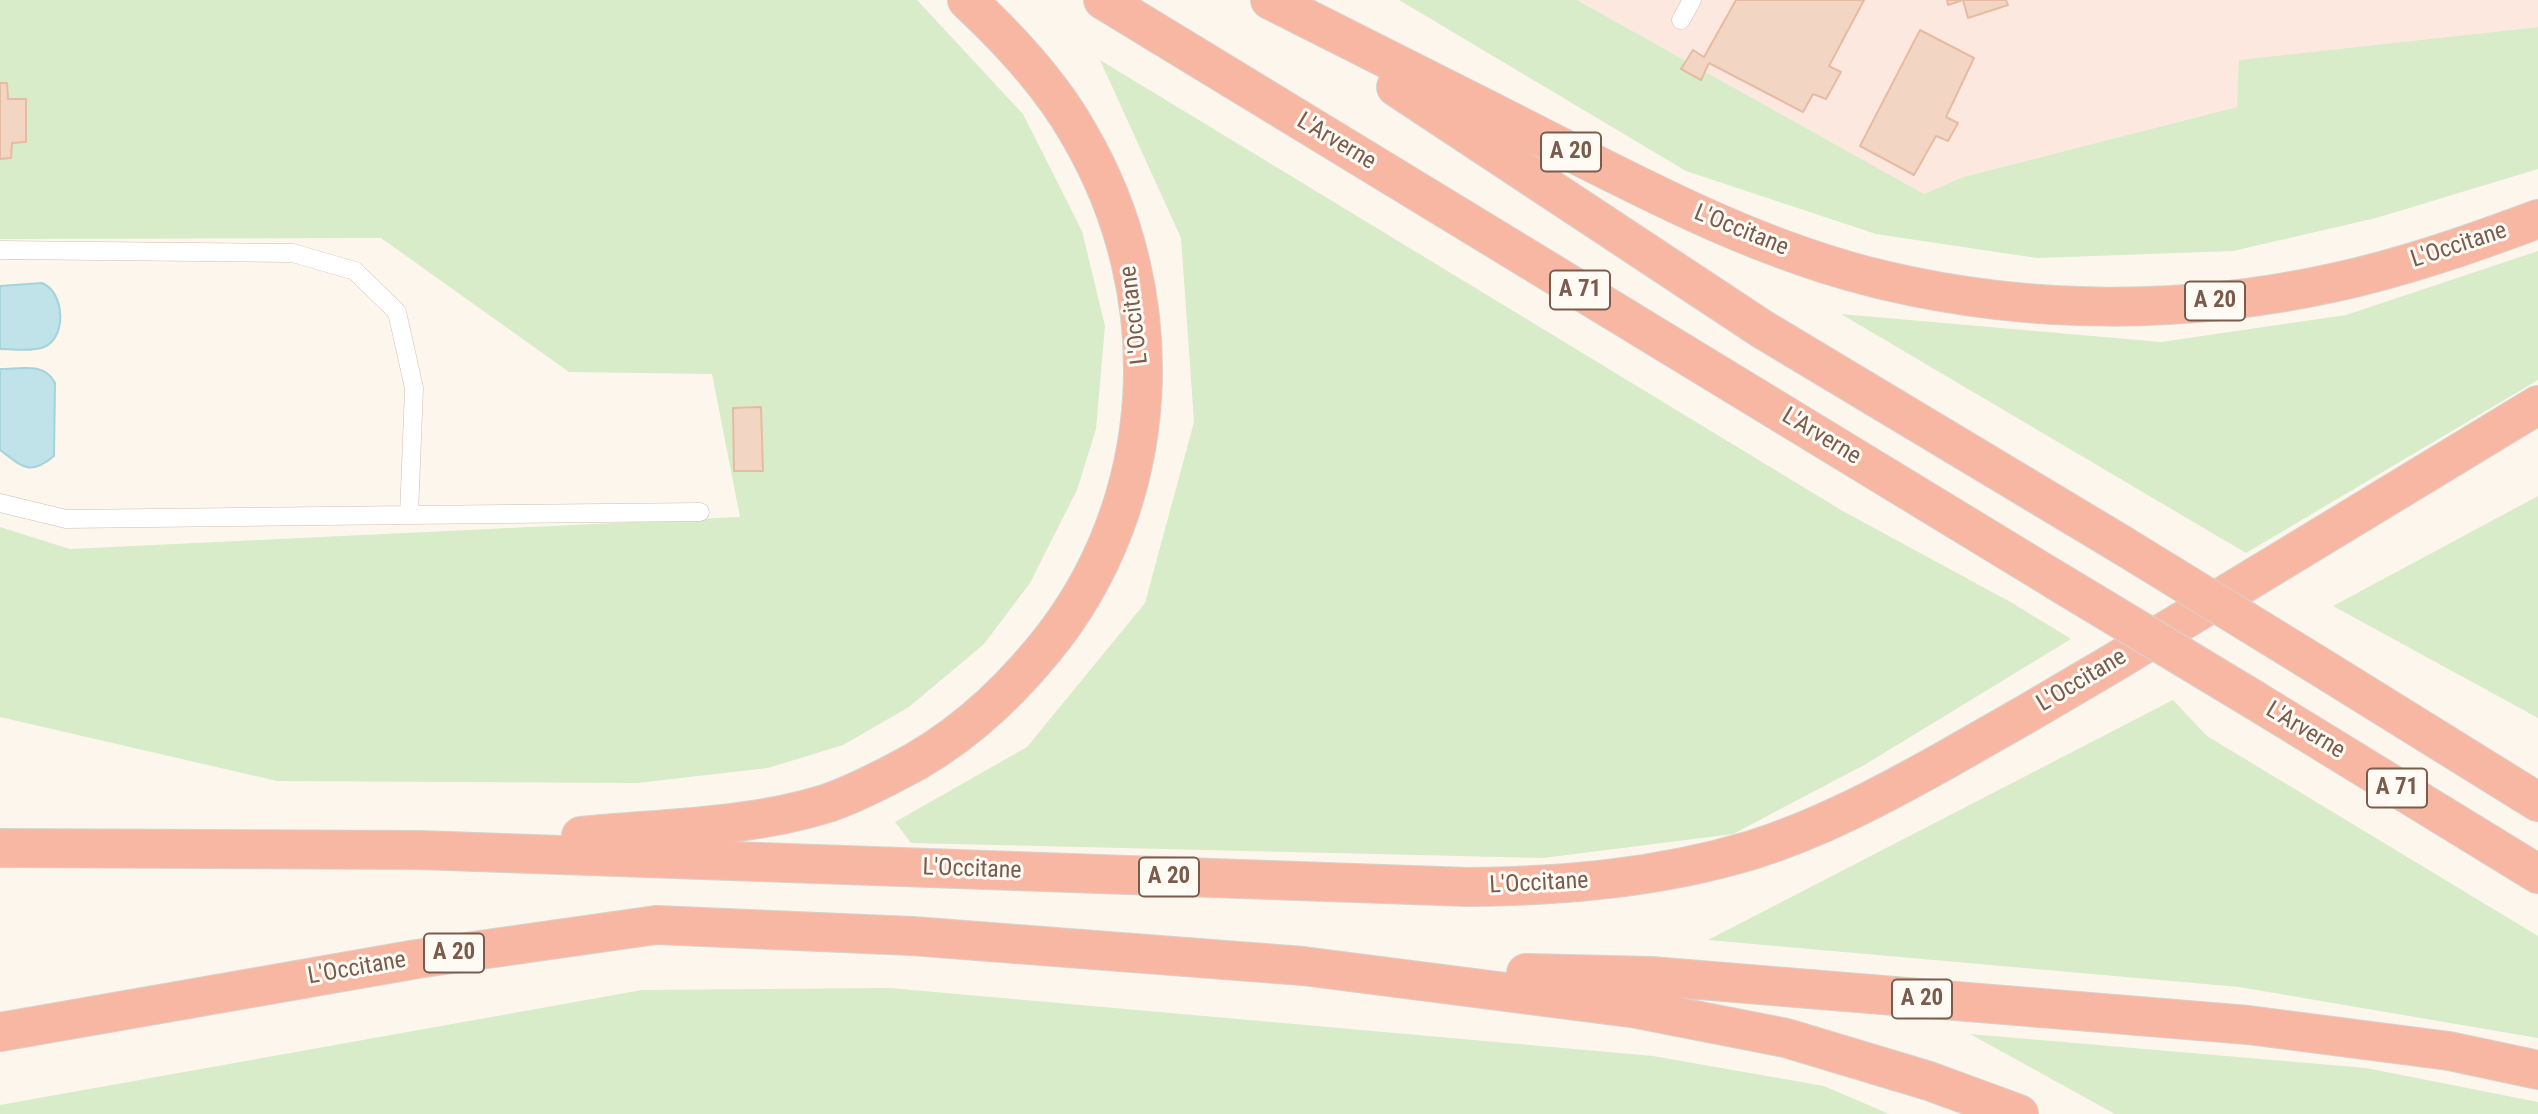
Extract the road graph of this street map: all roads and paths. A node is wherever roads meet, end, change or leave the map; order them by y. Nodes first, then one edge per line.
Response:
1 (967, 0) edge
2 (1103, 0) edge
3 (1265, 0) edge
4 (1270, 0) edge
5 (1692, 0) edge
6 (1681, 20) dead end
7 (2538, 219) edge
8 (0, 250) edge
9 (2538, 405) edge
10 (0, 503) edge
11 (700, 512) dead end
12 (409, 515) junction
13 (2538, 802) edge
14 (0, 848) edge
15 (419, 850) junction
16 (2538, 874) edge
17 (1303, 967) junction
18 (0, 1032) edge
19 (2538, 1070) edge
20 (2019, 1114) edge

1 - 15 highway, L'Occitane
2 - 16 highway, L'Arverne / A 71, bridge
3 - 13 highway, A 71, bridge
4 - 7 highway, L'Occitane / A 20
5 - 6 lane
8 - 12 lane
9 - 15 highway, L'Occitane / A 20
10 - 12 lane
11 - 12 lane
14 - 15 highway, L'Occitane / A 20
17 - 18 highway, L'Occitane / A 20
17 - 19 highway, L'Occitane / A 20
17 - 20 highway, L'Occitane / A 20

